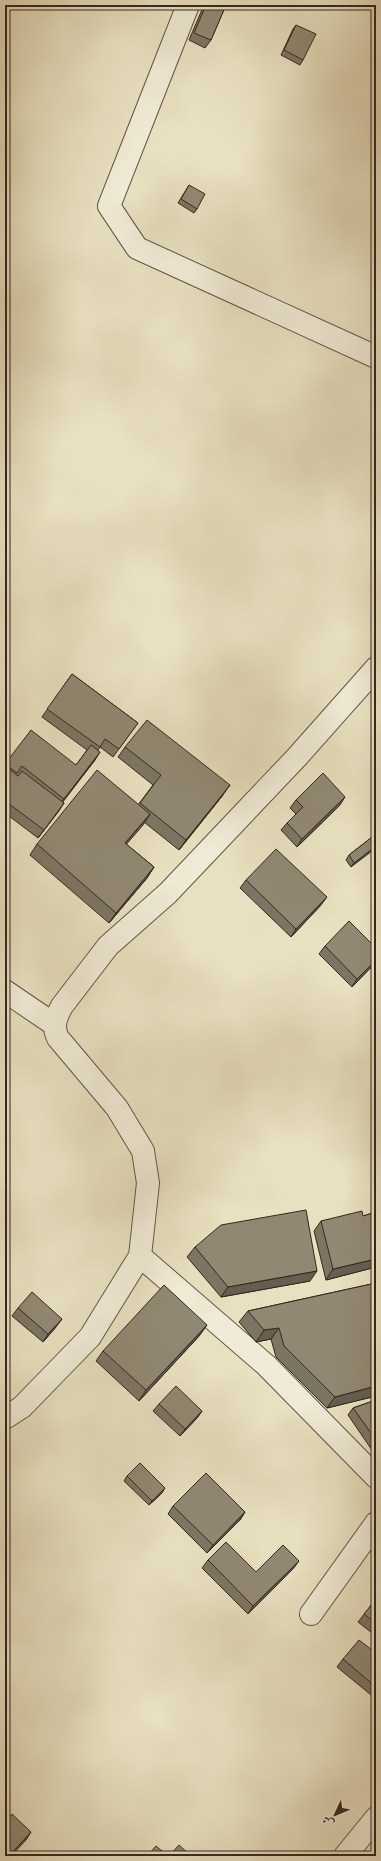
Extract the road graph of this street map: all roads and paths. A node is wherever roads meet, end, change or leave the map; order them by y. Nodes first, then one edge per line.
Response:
1 (188, 5) edge
2 (376, 357) edge
3 (376, 668) edge
4 (5, 991) edge
5 (55, 1025) junction
6 (140, 1256) junction
7 (5, 1418) edge
8 (376, 1477) edge
9 (376, 1523) edge
10 (311, 1614) dead end
11 (376, 1818) edge
12 (345, 1856) edge

1 - 2 street
3 - 5 street
4 - 5 street
5 - 6 street
6 - 7 street
6 - 8 street
9 - 10 street
11 - 12 street

